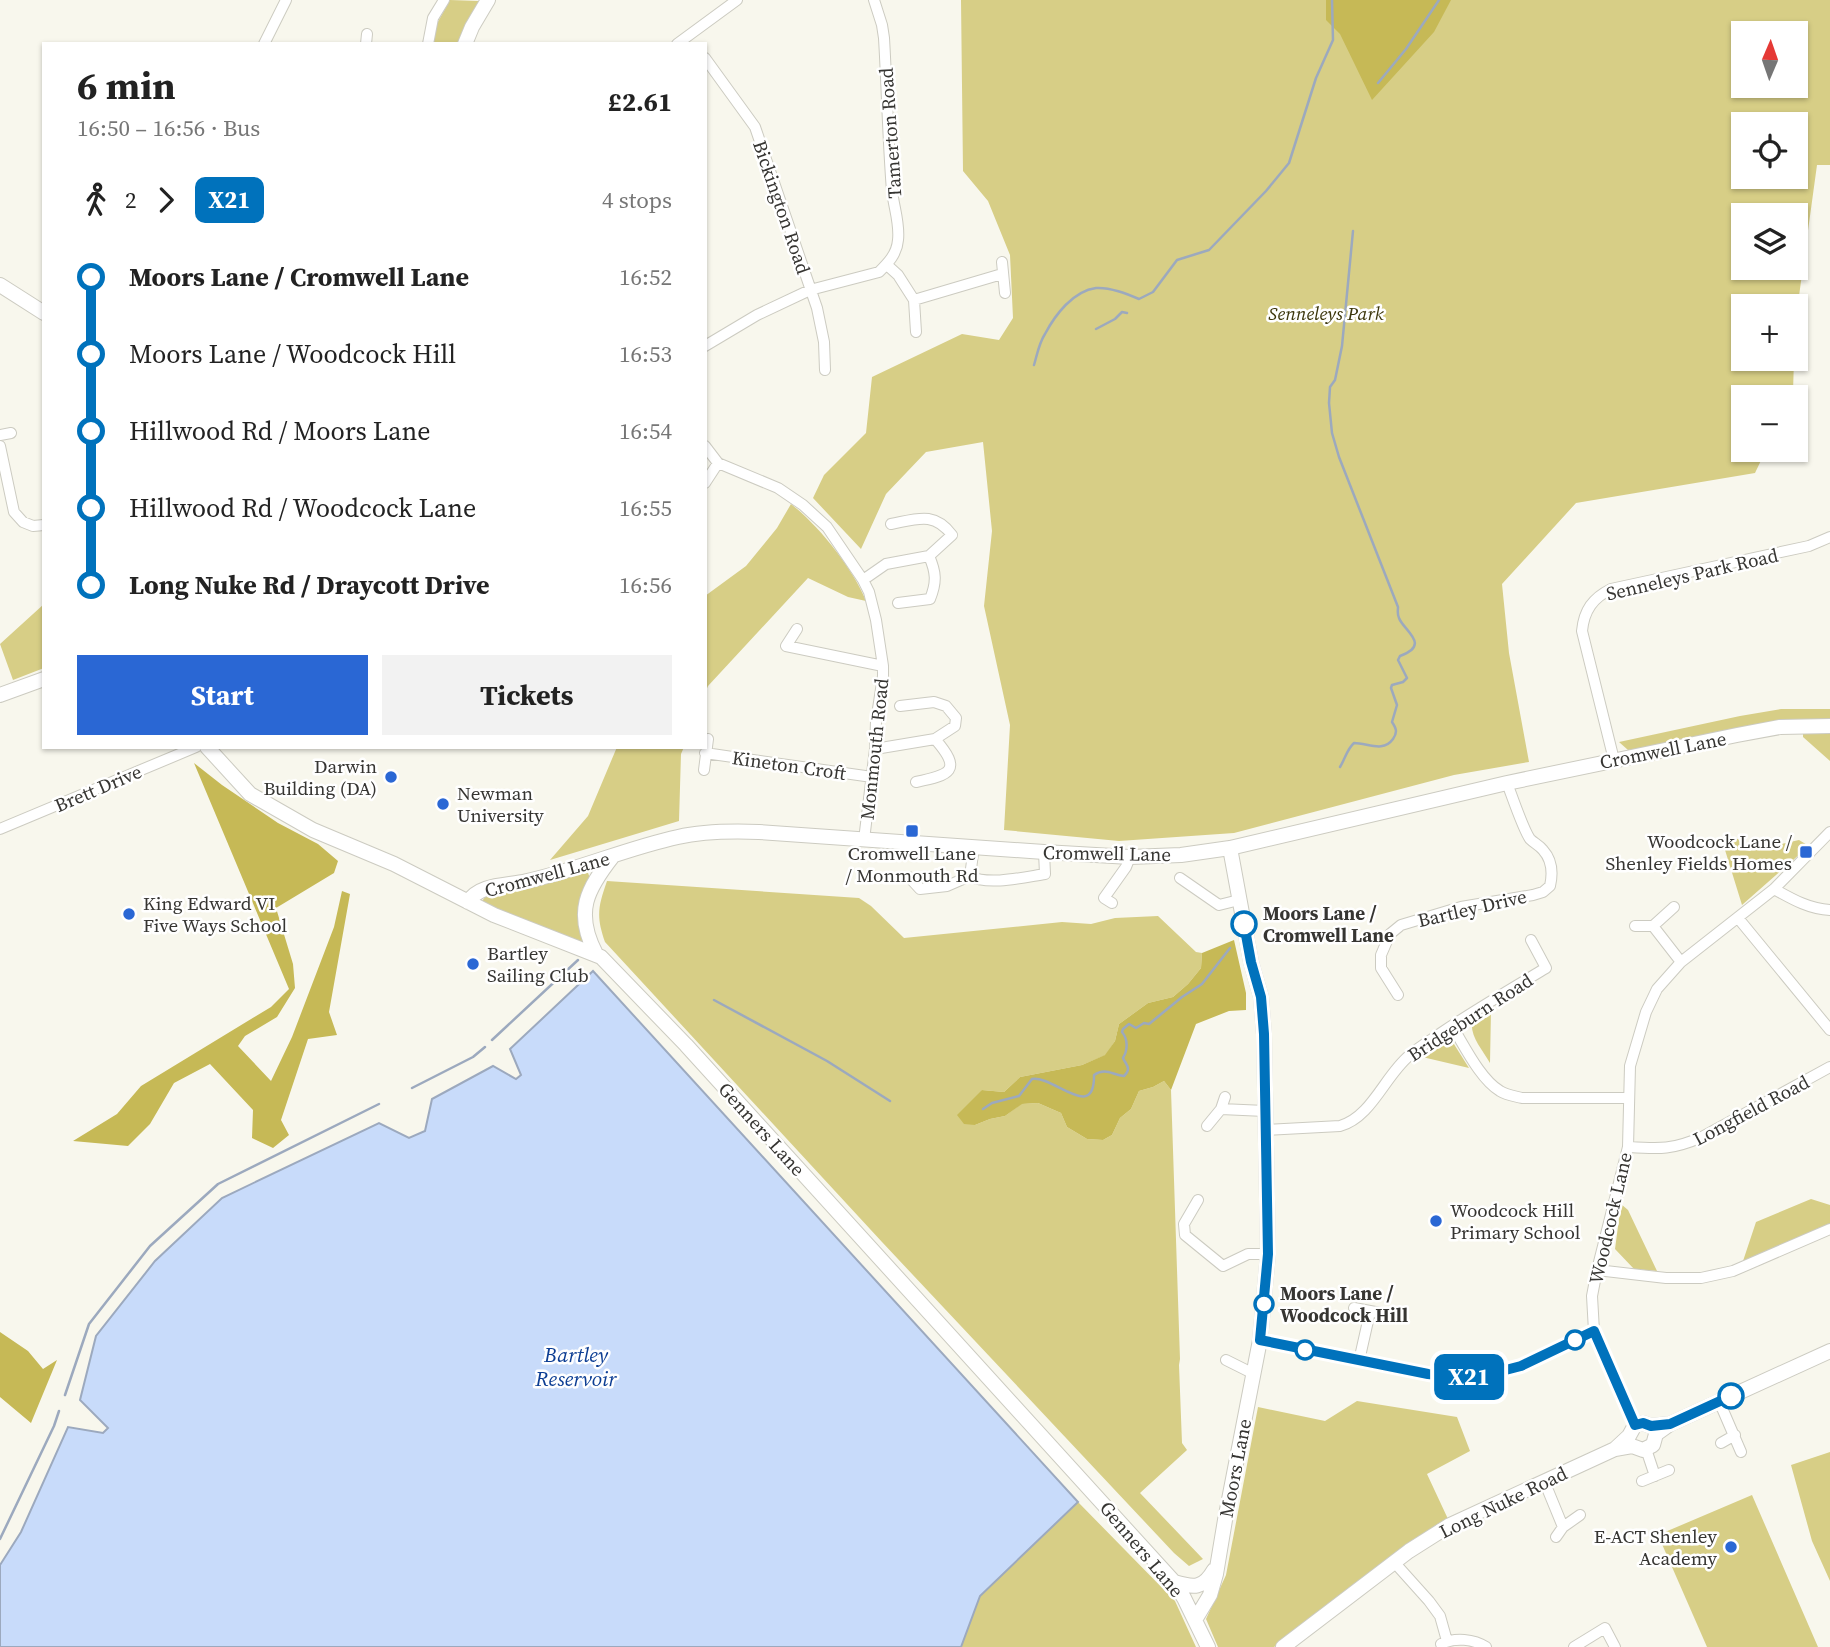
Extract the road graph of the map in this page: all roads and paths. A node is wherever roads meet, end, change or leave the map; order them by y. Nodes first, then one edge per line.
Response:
1 (286, 0) edge
2 (444, 0) edge
3 (488, 0) edge
4 (874, 0) edge
5 (732, 2) edge
6 (692, 39) edge
7 (265, 42) edge
8 (428, 42) edge
9 (466, 42) edge
10 (707, 61) edge
11 (1002, 262) dead end
12 (887, 264) junction
13 (1002, 274) junction
14 (0, 285) edge
15 (810, 290) junction
16 (1004, 293) dead end
17 (914, 300) junction
18 (42, 312) edge
19 (916, 332) dead end
20 (707, 345) edge
21 (825, 353) junction
22 (837, 353) dead end
23 (825, 370) dead end
24 (0, 446) edge
25 (707, 449) edge
26 (718, 463) junction
27 (707, 480) edge
28 (891, 524) dead end
29 (42, 525) edge
30 (1830, 537) edge
31 (929, 555) junction
32 (863, 580) junction
33 (898, 603) dead end
34 (797, 629) dead end
35 (883, 666) junction
36 (42, 680) edge
37 (0, 695) edge
38 (900, 706) dead end
39 (1830, 726) edge
40 (709, 739) dead end
41 (935, 739) junction
42 (707, 746) edge
43 (192, 749) edge
44 (209, 749) edge
45 (706, 749) edge
46 (875, 750) junction
47 (705, 753) junction
48 (1614, 760) junction
49 (704, 770) dead end
50 (872, 777) junction
51 (916, 782) dead end
52 (1507, 783) junction
53 (0, 829) edge
54 (1830, 832) edge
55 (864, 840) junction
56 (974, 847) junction
57 (1230, 848) junction
58 (1044, 852) junction
59 (613, 856) junction
60 (1130, 857) junction
61 (970, 876) junction
62 (909, 877) dead end
63 (1180, 878) dead end
64 (1774, 889) junction
65 (1239, 900) junction
66 (468, 902) junction
67 (1112, 903) dead end
68 (1674, 907) dead end
69 (1830, 909) edge
70 (1738, 919) junction
71 (1635, 926) dead end
72 (1653, 926) junction
73 (1531, 940) dead end
74 (596, 954) junction
75 (1681, 962) junction
76 (1398, 995) dead end
77 (1452, 1026) junction
78 (1830, 1030) edge
79 (1830, 1067) edge
80 (1225, 1097) dead end
81 (1629, 1098) junction
82 (1221, 1110) junction
83 (1265, 1111) junction
84 (1207, 1126) dead end
85 (1265, 1130) junction
86 (1628, 1147) junction
87 (1198, 1200) dead end
88 (1830, 1228) edge
89 (1268, 1254) junction
90 (1597, 1270) junction
91 (1354, 1308) dead end
92 (1370, 1312) junction
93 (1386, 1314) dead end
94 (1594, 1331) junction
95 (1260, 1340) junction
96 (1830, 1351) edge
97 (1226, 1360) dead end
98 (1359, 1362) junction
99 (1254, 1374) junction
100 (1719, 1401) junction
101 (1653, 1430) junction
102 (1735, 1435) junction
103 (1636, 1439) junction
104 (1721, 1443) dead end
105 (1741, 1452) dead end
106 (1669, 1470) dead end
107 (1655, 1476) junction
108 (1642, 1481) dead end
109 (1542, 1482) junction
110 (1580, 1515) dead end
111 (1218, 1562) junction
112 (1394, 1562) junction
113 (1174, 1582) junction
114 (1598, 1616) dead end
115 (1195, 1620) junction
116 (1605, 1628) junction
117 (1208, 1647) edge
118 (1283, 1647) edge
119 (1486, 1647) edge
120 (1574, 1647) edge
121 (1615, 1647) edge

1 - 7 street
2 - 8 street
3 - 9 street
4 - 12 street, Tamerton Road
5 - 6 street
10 - 15 street, Bickington Road
11 - 13 street
12 - 15 street, Bickington Road
12 - 17 street
13 - 16 street
13 - 17 street
14 - 18 street
15 - 20 street
15 - 21 street
17 - 19 street
21 - 22 street
21 - 23 street
24 - 29 street
25 - 26 street, Monmouth Road
26 - 27 street
26 - 32 street, Monmouth Road
28 - 31 street
30 - 48 street, Senneleys Park Road
31 - 32 street
31 - 33 street
32 - 35 street, Monmouth Road
34 - 35 street
35 - 46 street, Monmouth Road
36 - 37 street
38 - 41 street
39 - 48 street, Cromwell Lane
40 - 42 street, Kineton Croft
41 - 46 street
41 - 51 street
43 - 53 street, Brett Drive
44 - 66 street, Genners Lane
45 - 47 street, Kineton Croft
46 - 50 street, Monmouth Road
47 - 49 street, Kineton Croft
47 - 50 street, Kineton Croft
48 - 52 street, Cromwell Lane
50 - 55 street, Monmouth Road
52 - 57 street, Cromwell Lane
52 - 76 street, Bartley Drive
54 - 64 street, Woodcock Lane
55 - 56 street, Cromwell Lane
55 - 59 street, Cromwell Lane
56 - 58 street, Cromwell Lane
56 - 61 street
57 - 60 street, Cromwell Lane
57 - 65 street, Moors Lane
58 - 60 street, Cromwell Lane
58 - 61 street
59 - 66 street, Cromwell Lane
59 - 74 street
60 - 67 street
61 - 62 street
63 - 65 street
64 - 69 street
64 - 70 street, Woodcock Lane
65 - 83 street, Moors Lane
66 - 74 street, Genners Lane
68 - 72 street
70 - 75 street, Woodcock Lane
70 - 78 street
71 - 72 street
72 - 75 street
73 - 77 street, Bridgeburn Road
74 - 113 street, Genners Lane
75 - 81 street, Woodcock Lane
77 - 81 street
77 - 85 street, Bridgeburn Road
79 - 86 street, Longfield Road
80 - 82 street
81 - 86 street, Woodcock Lane
82 - 83 street
82 - 84 street
83 - 85 street, Moors Lane
85 - 89 street, Moors Lane
86 - 90 street, Woodcock Lane
87 - 89 street
88 - 90 street
89 - 95 street, Moors Lane
90 - 94 street, Woodcock Lane
91 - 92 street
92 - 93 street
92 - 98 street
94 - 98 street
94 - 103 street, Woodcock Lane
95 - 98 street
95 - 99 street, Moors Lane
96 - 100 street, Long Nuke Road
97 - 99 street
99 - 111 street, Moors Lane
100 - 101 street, Long Nuke Road
100 - 102 street
101 - 103 street, Long Nuke Road
101 - 103 street
102 - 104 street
102 - 105 street
103 - 107 street, Woodcock Lane
103 - 109 street, Long Nuke Road
106 - 107 street
107 - 108 street
109 - 110 street
109 - 112 street, Long Nuke Road
111 - 113 street
111 - 115 street, Moors Lane
112 - 118 street, Long Nuke Road
112 - 119 street
113 - 115 street, Genners Lane
114 - 116 street
115 - 117 street, Genners Lane
116 - 120 street
116 - 121 street

